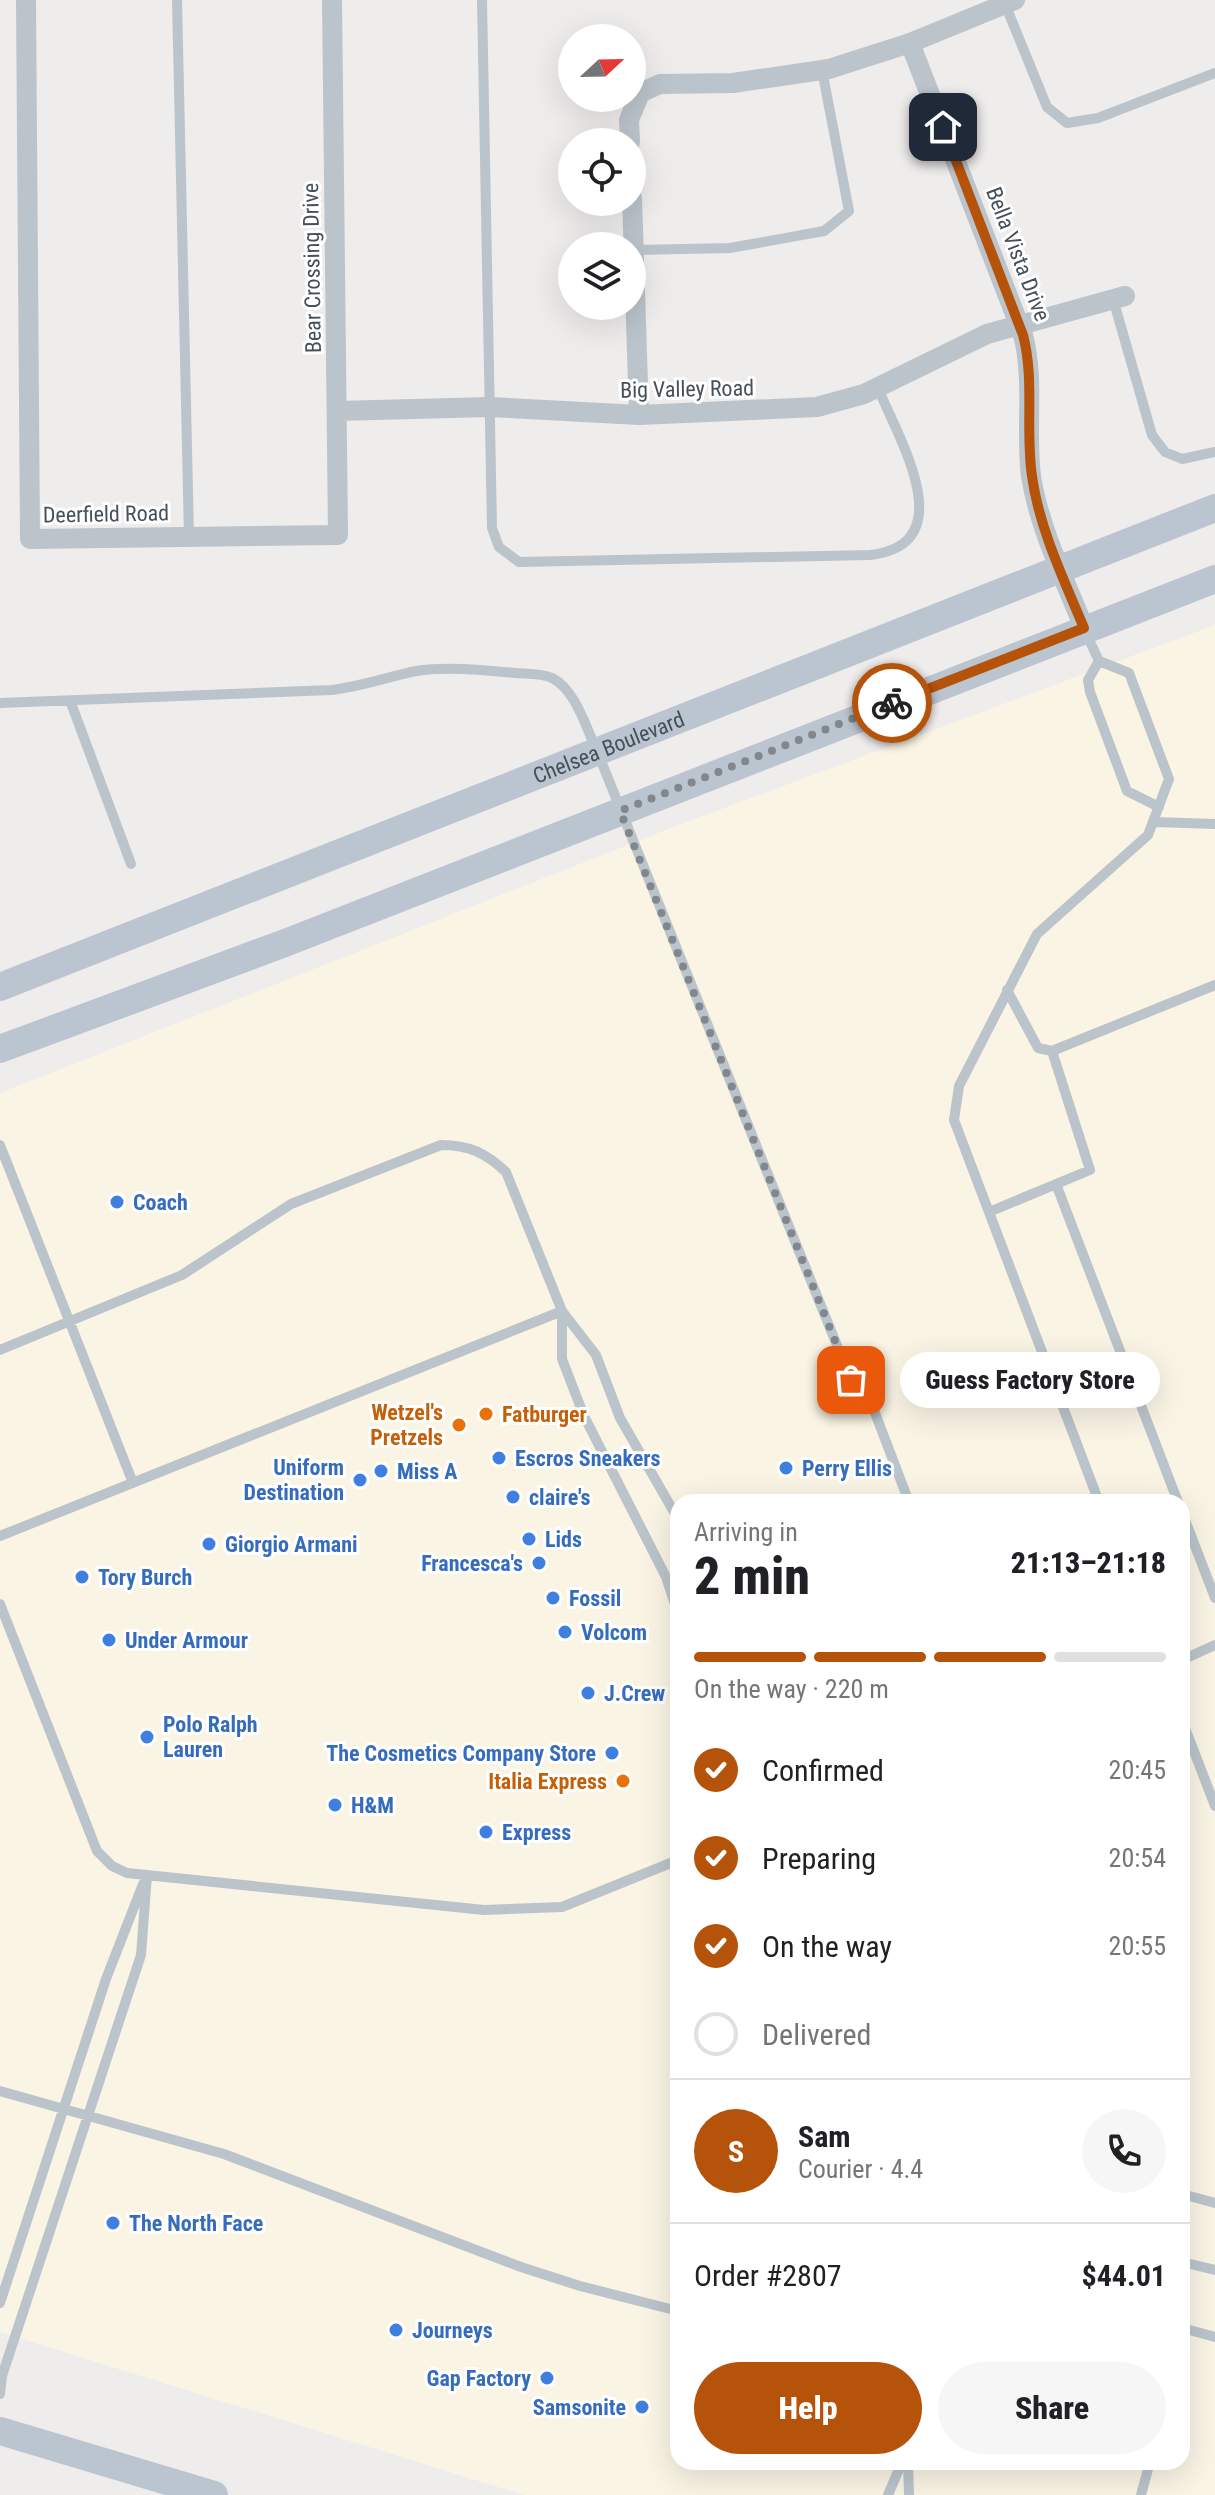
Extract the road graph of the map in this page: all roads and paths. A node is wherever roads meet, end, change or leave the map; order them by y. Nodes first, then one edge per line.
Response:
1 (26, 0) edge
2 (177, 0) edge
3 (332, 0) edge
4 (482, 0) edge
5 (1010, 2) edge
6 (910, 43) junction
7 (822, 70) junction
8 (1215, 73) edge
9 (629, 128) edge
10 (646, 249) edge
11 (1119, 297) joint
12 (636, 320) edge
13 (1020, 325) junction
14 (878, 388) junction
15 (490, 407) junction
16 (337, 411) junction
17 (639, 415) junction
18 (1215, 452) edge
19 (1215, 508) edge
20 (338, 535) joint
21 (189, 537) junction
22 (1061, 569) junction
23 (1215, 579) edge
24 (1084, 628) junction
25 (1099, 661) junction
26 (0, 703) edge
27 (71, 703) junction
28 (597, 751) junction
29 (1159, 807) junction
30 (620, 811) junction
31 (1154, 822) junction
32 (1215, 824) edge
33 (131, 864) dead end
34 (1215, 985) edge
35 (0, 987) edge
36 (1007, 990) junction
37 (0, 1049) edge
38 (1052, 1051) junction
39 (0, 1145) edge
40 (1056, 1184) junction
41 (989, 1212) junction
42 (562, 1311) junction
43 (71, 1321) junction
44 (0, 1350) edge
45 (133, 1483) junction
46 (906, 1494) edge
47 (1096, 1494) edge
48 (1175, 1494) edge
49 (670, 1505) edge
50 (1190, 1533) edge
51 (0, 1536) edge
52 (670, 1592) edge
53 (1215, 1598) edge
54 (0, 1604) edge
55 (1215, 1645) edge
56 (1190, 1656) edge
57 (1190, 1741) edge
58 (1215, 1806) edge
59 (670, 1863) edge
60 (147, 1875) junction
61 (0, 2091) edge
62 (65, 2110) junction
63 (90, 2117) junction
64 (1190, 2196) edge
65 (1215, 2203) edge
66 (1190, 2264) edge
67 (1215, 2270) edge
68 (0, 2303) edge
69 (670, 2309) edge
70 (1190, 2330) edge
71 (1215, 2337) edge
72 (0, 2394) edge
73 (2, 2427) edge
74 (899, 2470) edge
75 (908, 2470) edge
76 (1148, 2470) edge
77 (214, 2495) edge
78 (888, 2495) edge
79 (909, 2495) edge
80 (1141, 2495) edge

1 - 21 street, Deerfield Road
2 - 21 lane
3 - 16 street, Bear Crossing Drive
4 - 15 lane
5 - 6 street
5 - 8 lane
6 - 7 street
6 - 13 street, Bella Vista Drive
7 - 9 street
7 - 10 lane
11 - 13 street, Big Valley Road
11 - 18 lane
12 - 17 street
13 - 14 street, Big Valley Road
13 - 22 street, Bella Vista Drive
14 - 15 lane
14 - 17 street, Big Valley Road
15 - 16 street, Big Valley Road
15 - 17 street, Big Valley Road
16 - 20 street, Bear Crossing Drive
19 - 22 main road, Chelsea Boulevard
20 - 21 street, Deerfield Road
22 - 24 street, Bella Vista Drive
22 - 28 main road, Chelsea Boulevard
23 - 24 main road
24 - 25 lane
24 - 30 main road
25 - 29 lane
25 - 29 lane
26 - 27 lane
27 - 28 lane
27 - 33 lane
28 - 30 lane
28 - 35 main road, Chelsea Boulevard
29 - 31 lane
30 - 37 main road
30 - 46 lane
31 - 32 lane
31 - 36 lane
34 - 38 lane
36 - 38 lane
36 - 41 lane
38 - 40 lane
39 - 43 lane
40 - 41 lane
40 - 48 lane
41 - 47 lane
42 - 43 lane
42 - 45 lane
42 - 49 lane
42 - 52 lane
43 - 44 lane
43 - 45 lane
45 - 51 lane
50 - 53 lane
54 - 60 lane
55 - 56 lane
57 - 58 lane
59 - 60 lane
60 - 62 lane
60 - 63 lane
61 - 62 lane
62 - 63 lane
62 - 68 lane
63 - 69 lane
63 - 72 lane
64 - 65 lane
66 - 67 lane
70 - 71 lane
73 - 77 main road
74 - 78 lane
75 - 79 lane
76 - 80 lane

